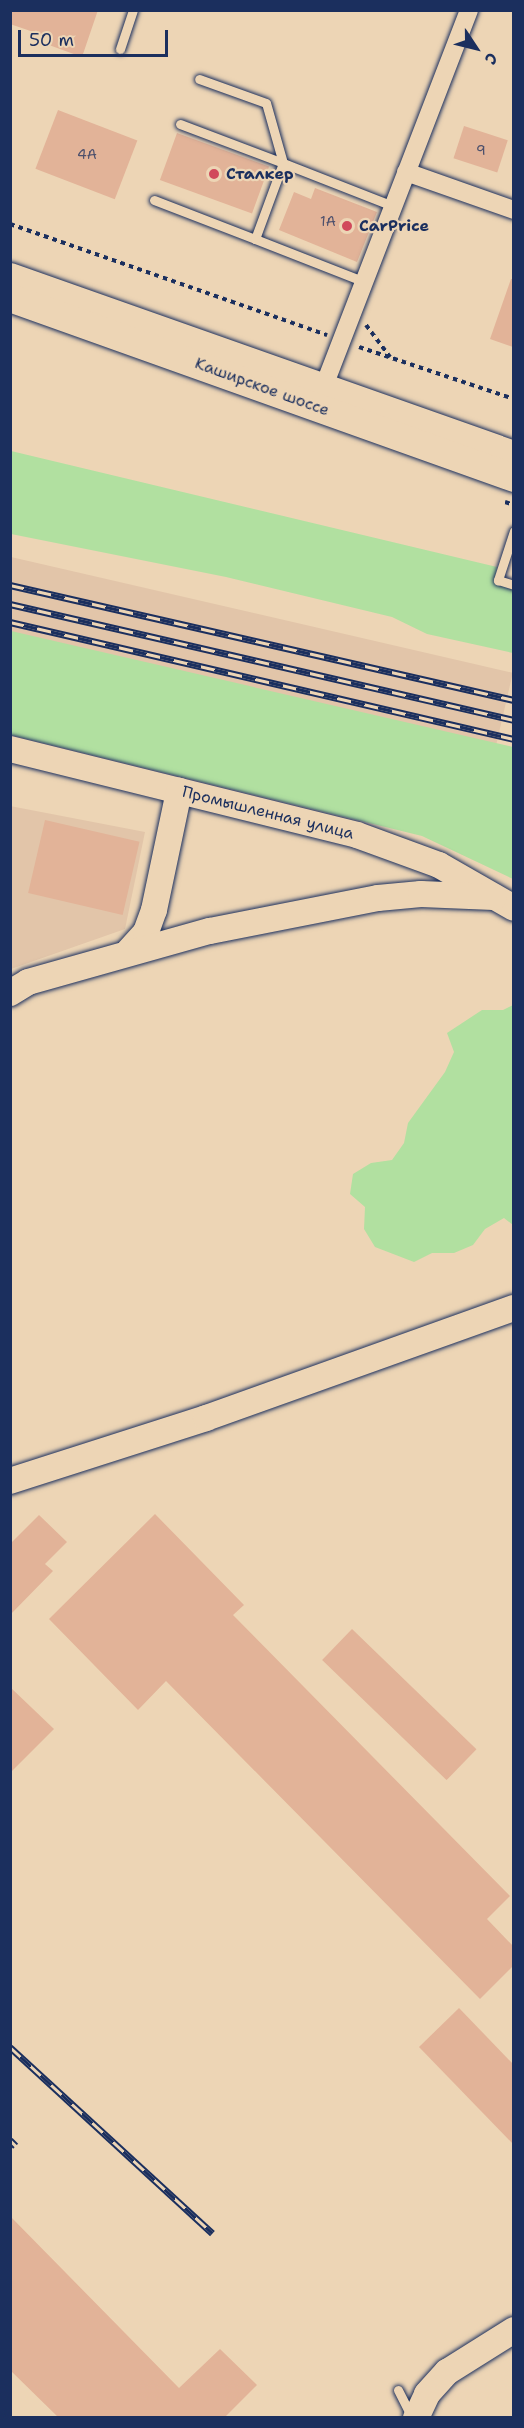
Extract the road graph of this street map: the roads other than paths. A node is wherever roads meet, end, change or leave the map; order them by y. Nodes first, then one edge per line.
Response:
1 (133, 10) edge
2 (470, 10) edge
3 (120, 50) dead end
4 (198, 79) dead end
5 (180, 124) dead end
6 (283, 163) junction
7 (406, 172) junction
8 (154, 200) dead end
9 (393, 206) junction
10 (513, 210) edge
11 (255, 239) junction
12 (10, 277) edge
13 (365, 282) junction
14 (10, 298) edge
15 (324, 386) junction
16 (513, 455) edge
17 (513, 478) edge
18 (513, 531) edge
19 (513, 585) edge
20 (10, 748) edge
21 (179, 791) junction
22 (507, 902) edge
23 (129, 951) junction
24 (16, 988) edge
25 (513, 1308) edge
26 (10, 1481) edge
27 (513, 2330) edge
28 (398, 2390) dead end
29 (414, 2418) edge

1 - 3 lane
2 - 7 street
4 - 6 lane
5 - 6 lane
6 - 9 lane
6 - 11 lane
7 - 9 street
7 - 10 street
8 - 11 lane
9 - 13 street
11 - 13 lane
12 - 15 main road, Каширское шоссе
13 - 15 street
14 - 17 main road, Каширское шоссе
15 - 16 main road, Каширское шоссе
18 - 19 lane
20 - 21 street, Промышленная улица
21 - 22 street, Промышленная улица
21 - 23 street
22 - 23 street
23 - 24 street
25 - 26 street
27 - 29 street
28 - 29 lane

